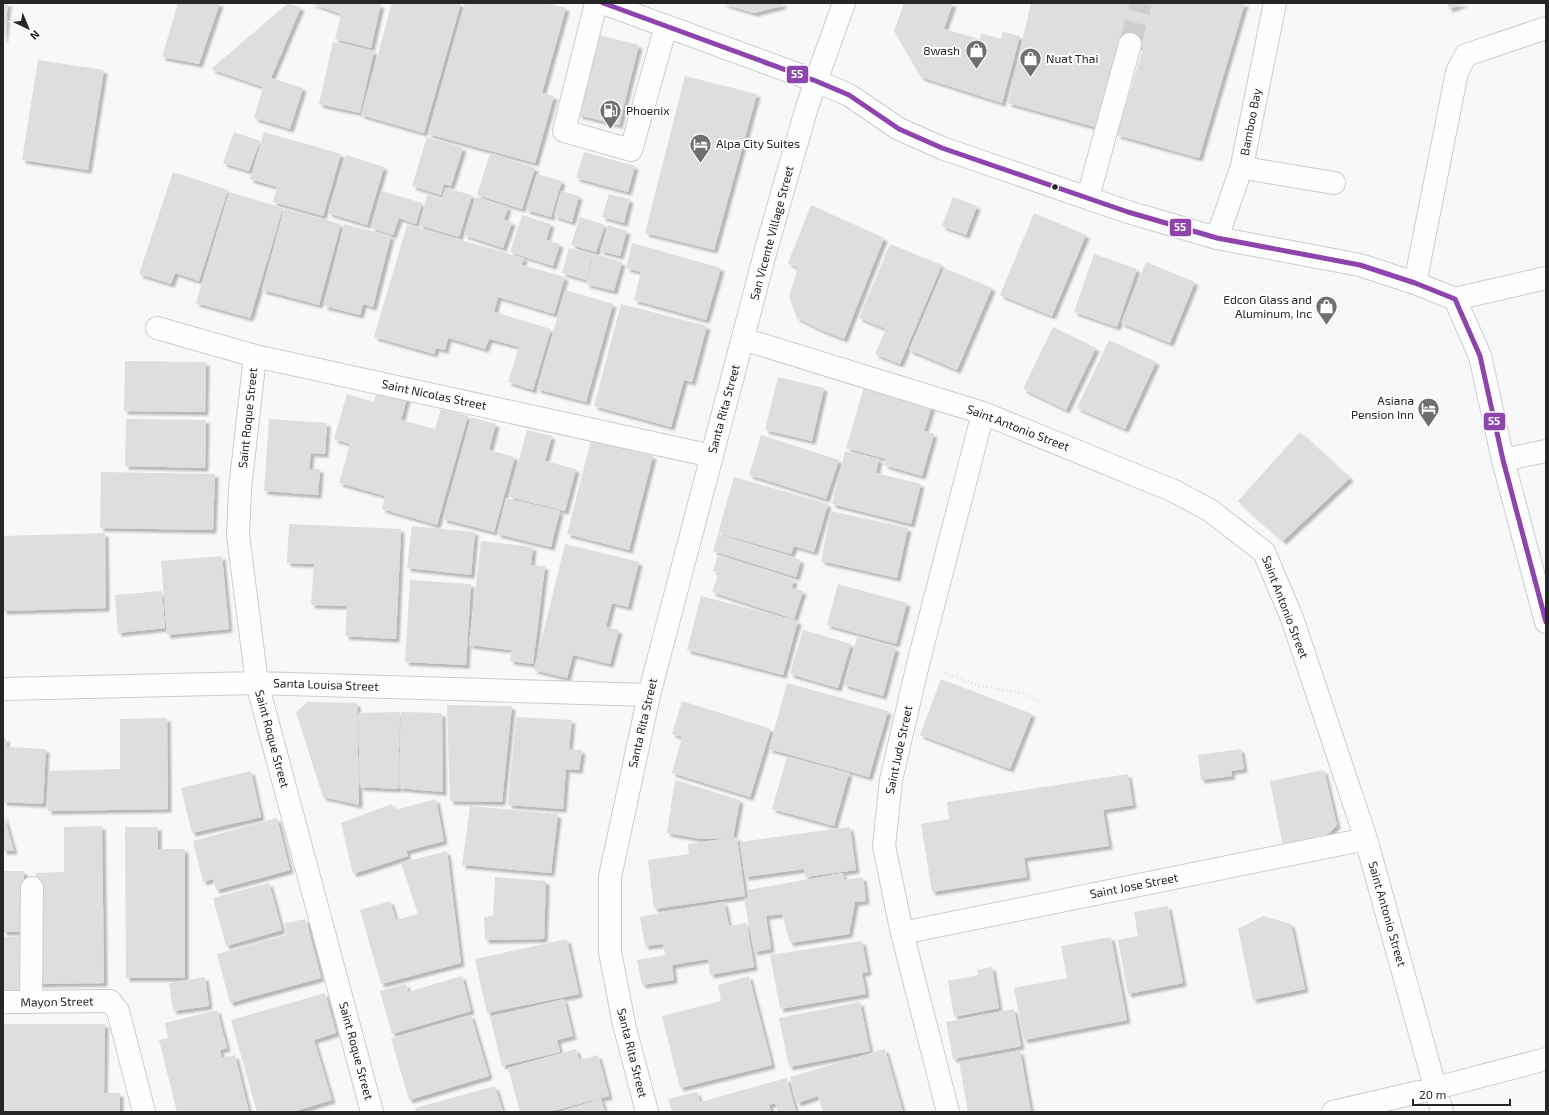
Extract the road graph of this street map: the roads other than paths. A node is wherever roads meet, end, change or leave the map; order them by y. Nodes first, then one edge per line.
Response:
1 (596, 3) edge
2 (602, 3) edge
3 (844, 3) edge
4 (1275, 3) edge
5 (666, 26) junction
6 (1546, 28) edge
7 (1130, 44) tunnel mouth
8 (816, 81) junction
9 (1242, 166) junction
10 (1334, 183) dead end
11 (1088, 197) junction
12 (1217, 238) junction
13 (1546, 278) edge
14 (1414, 283) junction
15 (1455, 299) junction
16 (157, 328) dead end
17 (743, 339) junction
18 (255, 356) junction
19 (984, 413) junction
20 (1546, 451) edge
21 (712, 456) junction
22 (1503, 460) junction
23 (1546, 622) edge
24 (257, 682) junction
25 (3, 688) edge
26 (649, 695) junction
27 (1366, 838) junction
28 (32, 888) dead end
29 (902, 933) junction
30 (3, 1002) edge
31 (31, 1002) junction
32 (1546, 1059) edge
33 (1436, 1088) junction
34 (144, 1112) edge
35 (372, 1112) edge
36 (647, 1112) edge
37 (948, 1112) edge
38 (1333, 1112) edge
39 (1442, 1112) edge

1 - 5 street
2 - 5 street
3 - 8 street, San Vicente Village Street
4 - 9 street, Bamboo Bay
5 - 8 street
6 - 14 street
7 - 11 street
8 - 11 street
8 - 17 street, San Vicente Village Street
9 - 10 street
9 - 12 street, Bamboo Bay
11 - 12 street
12 - 14 street
13 - 15 street
14 - 15 street
15 - 22 street
16 - 18 street, Saint Nicolas Street
17 - 19 street, Saint Antonio Street
17 - 21 street, Santa Rita Street
18 - 21 street, Saint Nicolas Street
18 - 24 street, Saint Roque Street
19 - 27 street, Saint Antonio Street
19 - 29 street, Saint Jude Street
20 - 22 street
21 - 26 street, Santa Rita Street
22 - 23 street
24 - 25 street, Santa Louisa Street
24 - 26 street, Santa Louisa Street
24 - 35 street, Saint Roque Street
26 - 36 street, Santa Rita Street
27 - 29 street, Saint Jose Street
27 - 33 street, Saint Antonio Street
28 - 31 street
29 - 37 street, Saint Jude Street
30 - 31 street, Mayon Street
31 - 34 street, Mayon Street
32 - 33 street
33 - 38 street
33 - 39 street, Saint Antonio Street

